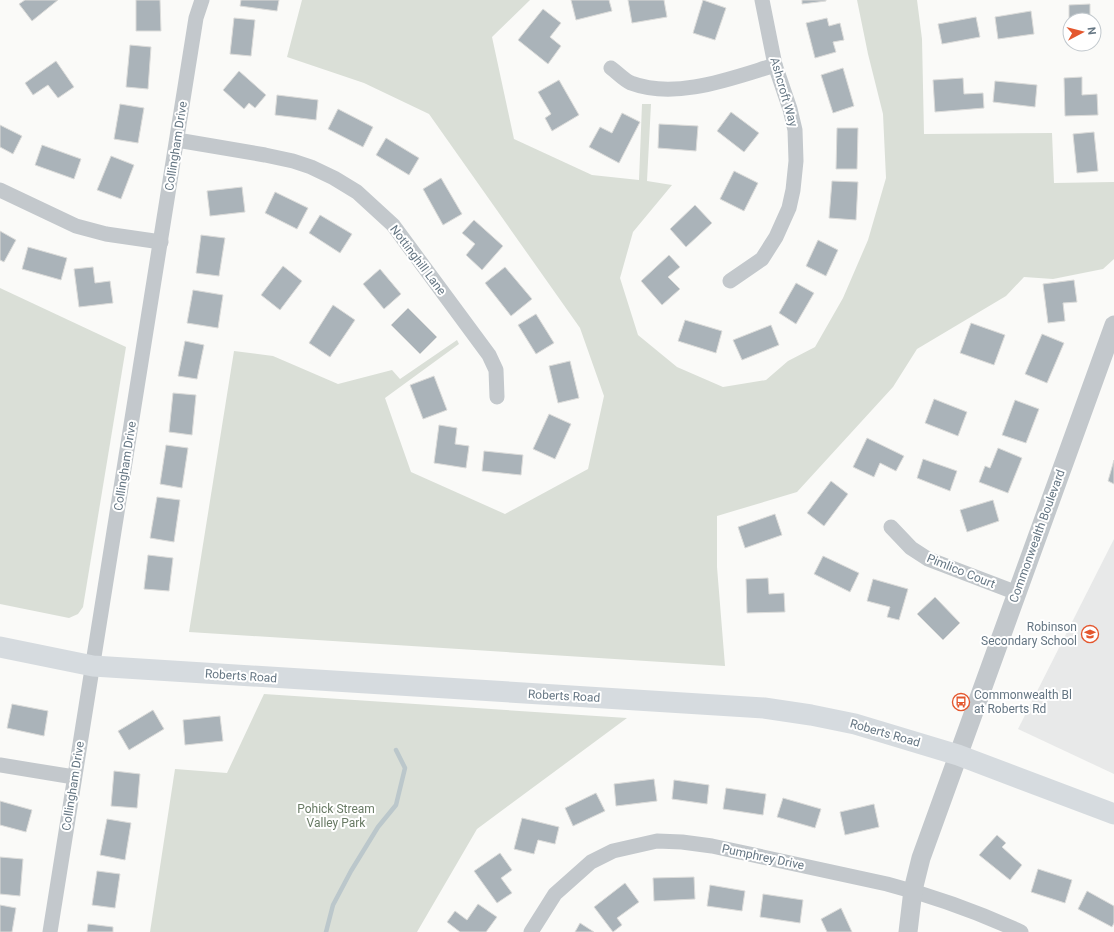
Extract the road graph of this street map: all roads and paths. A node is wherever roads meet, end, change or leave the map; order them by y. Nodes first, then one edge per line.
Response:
1 (202, 0) edge
2 (762, 0) edge
3 (775, 65) junction
4 (612, 68) dead end
5 (177, 140) junction
6 (0, 190) edge
7 (161, 242) junction
8 (730, 282) dead end
9 (1114, 325) edge
10 (497, 396) dead end
11 (891, 527) dead end
12 (1017, 593) junction
13 (0, 647) edge
14 (93, 666) junction
15 (958, 755) junction
16 (0, 766) edge
17 (74, 777) junction
18 (1114, 814) edge
19 (913, 890) junction
20 (50, 932) edge
21 (531, 932) edge
22 (908, 932) edge
23 (1021, 932) edge

1 - 5 street, Collingham Drive
2 - 3 street, Ashcroft Way
3 - 4 street
3 - 8 street, Ashcroft Way
5 - 7 street, Collingham Drive
5 - 10 street, Nottinghill Lane
6 - 7 street
7 - 14 street, Collingham Drive
9 - 12 street, Commonwealth Boulevard
11 - 12 street, Pimlico Court
12 - 15 street, Commonwealth Boulevard
13 - 14 main road, Roberts Road
14 - 15 main road, Roberts Road
14 - 17 street, Collingham Drive
15 - 18 main road, Roberts Road
15 - 19 street, Commonwealth Boulevard
16 - 17 street
17 - 20 street, Collingham Drive
19 - 21 street, Pumphrey Drive
19 - 22 street, Commonwealth Boulevard
19 - 23 street, Pumphrey Drive

